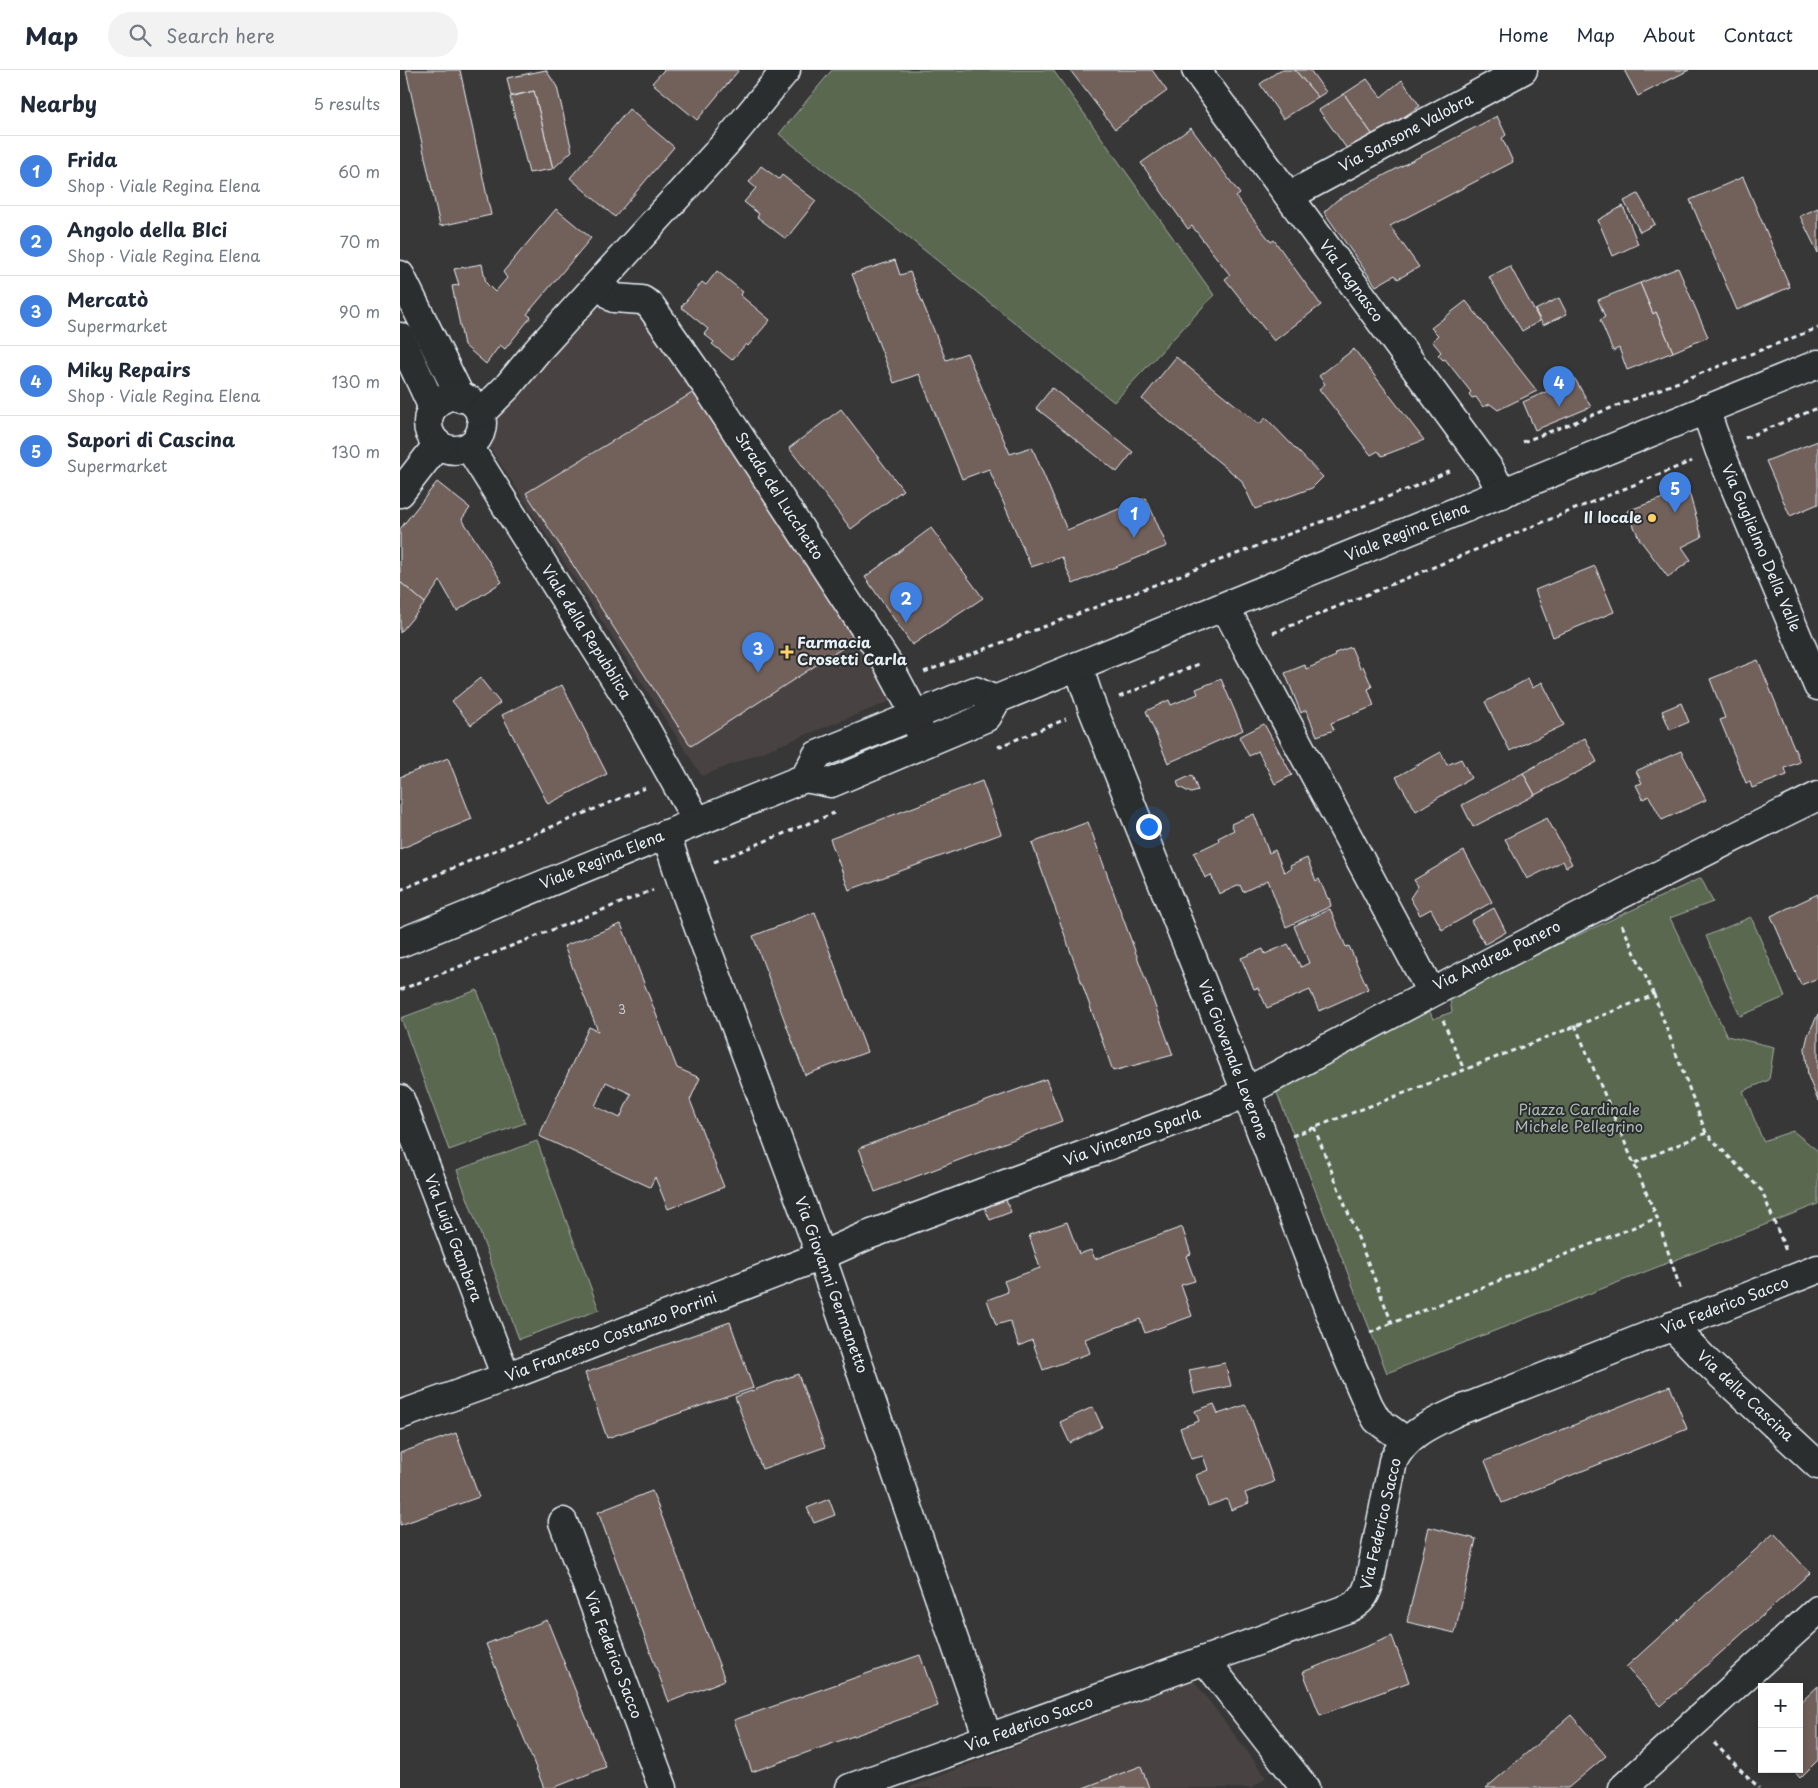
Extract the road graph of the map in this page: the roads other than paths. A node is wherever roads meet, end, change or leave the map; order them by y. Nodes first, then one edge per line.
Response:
1 (786, 70) edge
2 (1196, 70) edge
3 (1523, 70) edge
4 (1290, 196) junction
5 (400, 275) edge
6 (600, 284) junction
7 (400, 337) edge
8 (1818, 364) edge
9 (471, 406) junction
10 (433, 408) junction
11 (1705, 409) junction
12 (438, 444) junction
13 (469, 446) junction
14 (400, 493) edge
15 (1502, 494) junction
16 (1225, 607) junction
17 (1078, 666) junction
18 (1818, 686) edge
19 (995, 700) junction
20 (914, 716) junction
21 (924, 744) junction
22 (804, 778) junction
23 (1818, 796) edge
24 (697, 821) junction
25 (666, 834) junction
26 (400, 943) edge
27 (1431, 992) junction
28 (1246, 1092) junction
29 (400, 1099) edge
30 (821, 1256) junction
31 (1807, 1273) edge
32 (1681, 1322) junction
33 (506, 1377) junction
34 (400, 1416) edge
35 (1406, 1441) junction
36 (1818, 1465) edge
37 (563, 1522) dead end
38 (1818, 1610) edge
39 (1205, 1660) junction
40 (988, 1738) junction
41 (663, 1788) edge
42 (850, 1788) edge
43 (1305, 1788) edge
44 (1623, 1788) edge

1 - 6 street
2 - 4 street, Via Lagnasco
3 - 4 street, Via Sansone Valobra
4 - 15 street, Via Lagnasco
5 - 9 street
6 - 9 street
6 - 20 street, Strada del Lucchetto
7 - 10 street
8 - 11 street, Viale Regina Elena
9 - 10 street
9 - 13 street
10 - 12 street
11 - 15 street, Viale Regina Elena
11 - 18 street, Via Guglielmo Della Valle
12 - 13 street
12 - 14 street
13 - 24 street, Viale della Repubblica
15 - 16 street, Viale Regina Elena
16 - 17 street, Viale Regina Elena
16 - 27 street, Via Andrea Panero
17 - 19 street, Viale Regina Elena
17 - 28 street, Via Giovenale Leverone
19 - 20 street
19 - 21 street
20 - 21 street, Strada del Lucchetto
20 - 22 street
21 - 22 street
22 - 24 street, Viale Regina Elena
23 - 27 street, Via Andrea Panero
24 - 25 street, Viale Regina Elena
25 - 26 street, Viale Regina Elena
25 - 30 street, Via Giovanni Germanetto
27 - 28 street, Via Vincenzo Sparla
28 - 30 street, Via Vincenzo Sparla
28 - 35 street, Via Giovenale Leverone
29 - 33 street, Via Luigi Gambera
30 - 33 street, Via Francesco Costanzo Porrini
30 - 40 street, Via Giovanni Germanetto
31 - 32 street, Via Federico Sacco
32 - 35 street, Via Federico Sacco
32 - 36 street, Via della Cascina
33 - 34 street, Via Francesco Costanzo Porrini
35 - 39 street, Via Federico Sacco
37 - 41 street, Via Federico Sacco
38 - 44 street
39 - 40 street, Via Federico Sacco
39 - 43 street
40 - 42 street, Via Federico Sacco

